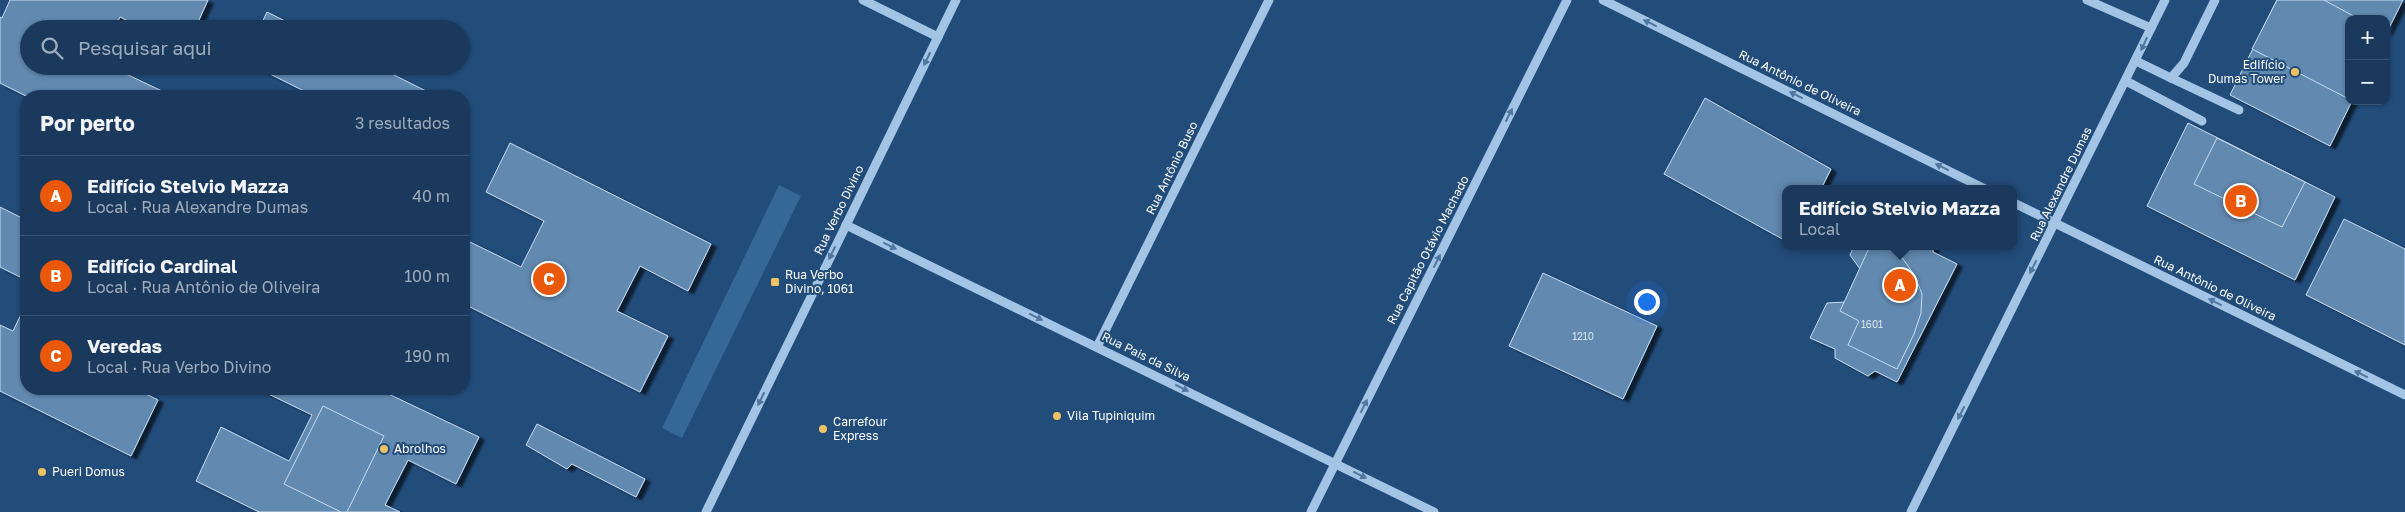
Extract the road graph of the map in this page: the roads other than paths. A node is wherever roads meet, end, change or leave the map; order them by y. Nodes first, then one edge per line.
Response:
1 (864, 0) edge
2 (956, 0) edge
3 (1269, 0) edge
4 (1567, 0) edge
5 (1603, 0) edge
6 (2087, 0) edge
7 (2165, 0) edge
8 (2215, 0) edge
9 (2151, 28) junction
10 (938, 37) junction
11 (2136, 61) junction
12 (2172, 78) junction
13 (2126, 81) junction
14 (2239, 110) dead end
15 (2202, 121) dead end
16 (1977, 185) edge
17 (2017, 205) edge
18 (2055, 224) junction
19 (846, 225) junction
20 (1097, 347) junction
21 (2405, 395) edge
22 (1336, 463) junction
23 (706, 512) edge
24 (1311, 512) edge
25 (1434, 512) edge
26 (1910, 512) edge

1 - 10 street
2 - 10 street, Rua Verbo Divino
3 - 20 street, Rua Antônio Buso
22 -> 4 street, Rua Capitão Otávio Machado
16 -> 5 street, Rua Antônio de Oliveira
6 - 9 street
7 - 9 street, Rua Alexandre Dumas
8 - 12 street
9 -> 11 street, Rua Alexandre Dumas
10 -> 19 street, Rua Verbo Divino
11 - 12 street
11 - 13 street, Rua Alexandre Dumas
12 - 14 street
13 - 15 street
13 - 18 street, Rua Alexandre Dumas
17 - 18 street, Rua Antônio de Oliveira
21 -> 18 street, Rua Antônio de Oliveira
18 -> 26 street, Rua Alexandre Dumas
19 -> 20 street, Rua Pais da Silva
19 -> 23 street, Rua Verbo Divino
20 -> 22 street, Rua Pais da Silva
22 - 24 street, Rua Capitão Otávio Machado
22 -> 25 street, Rua Pais da Silva

